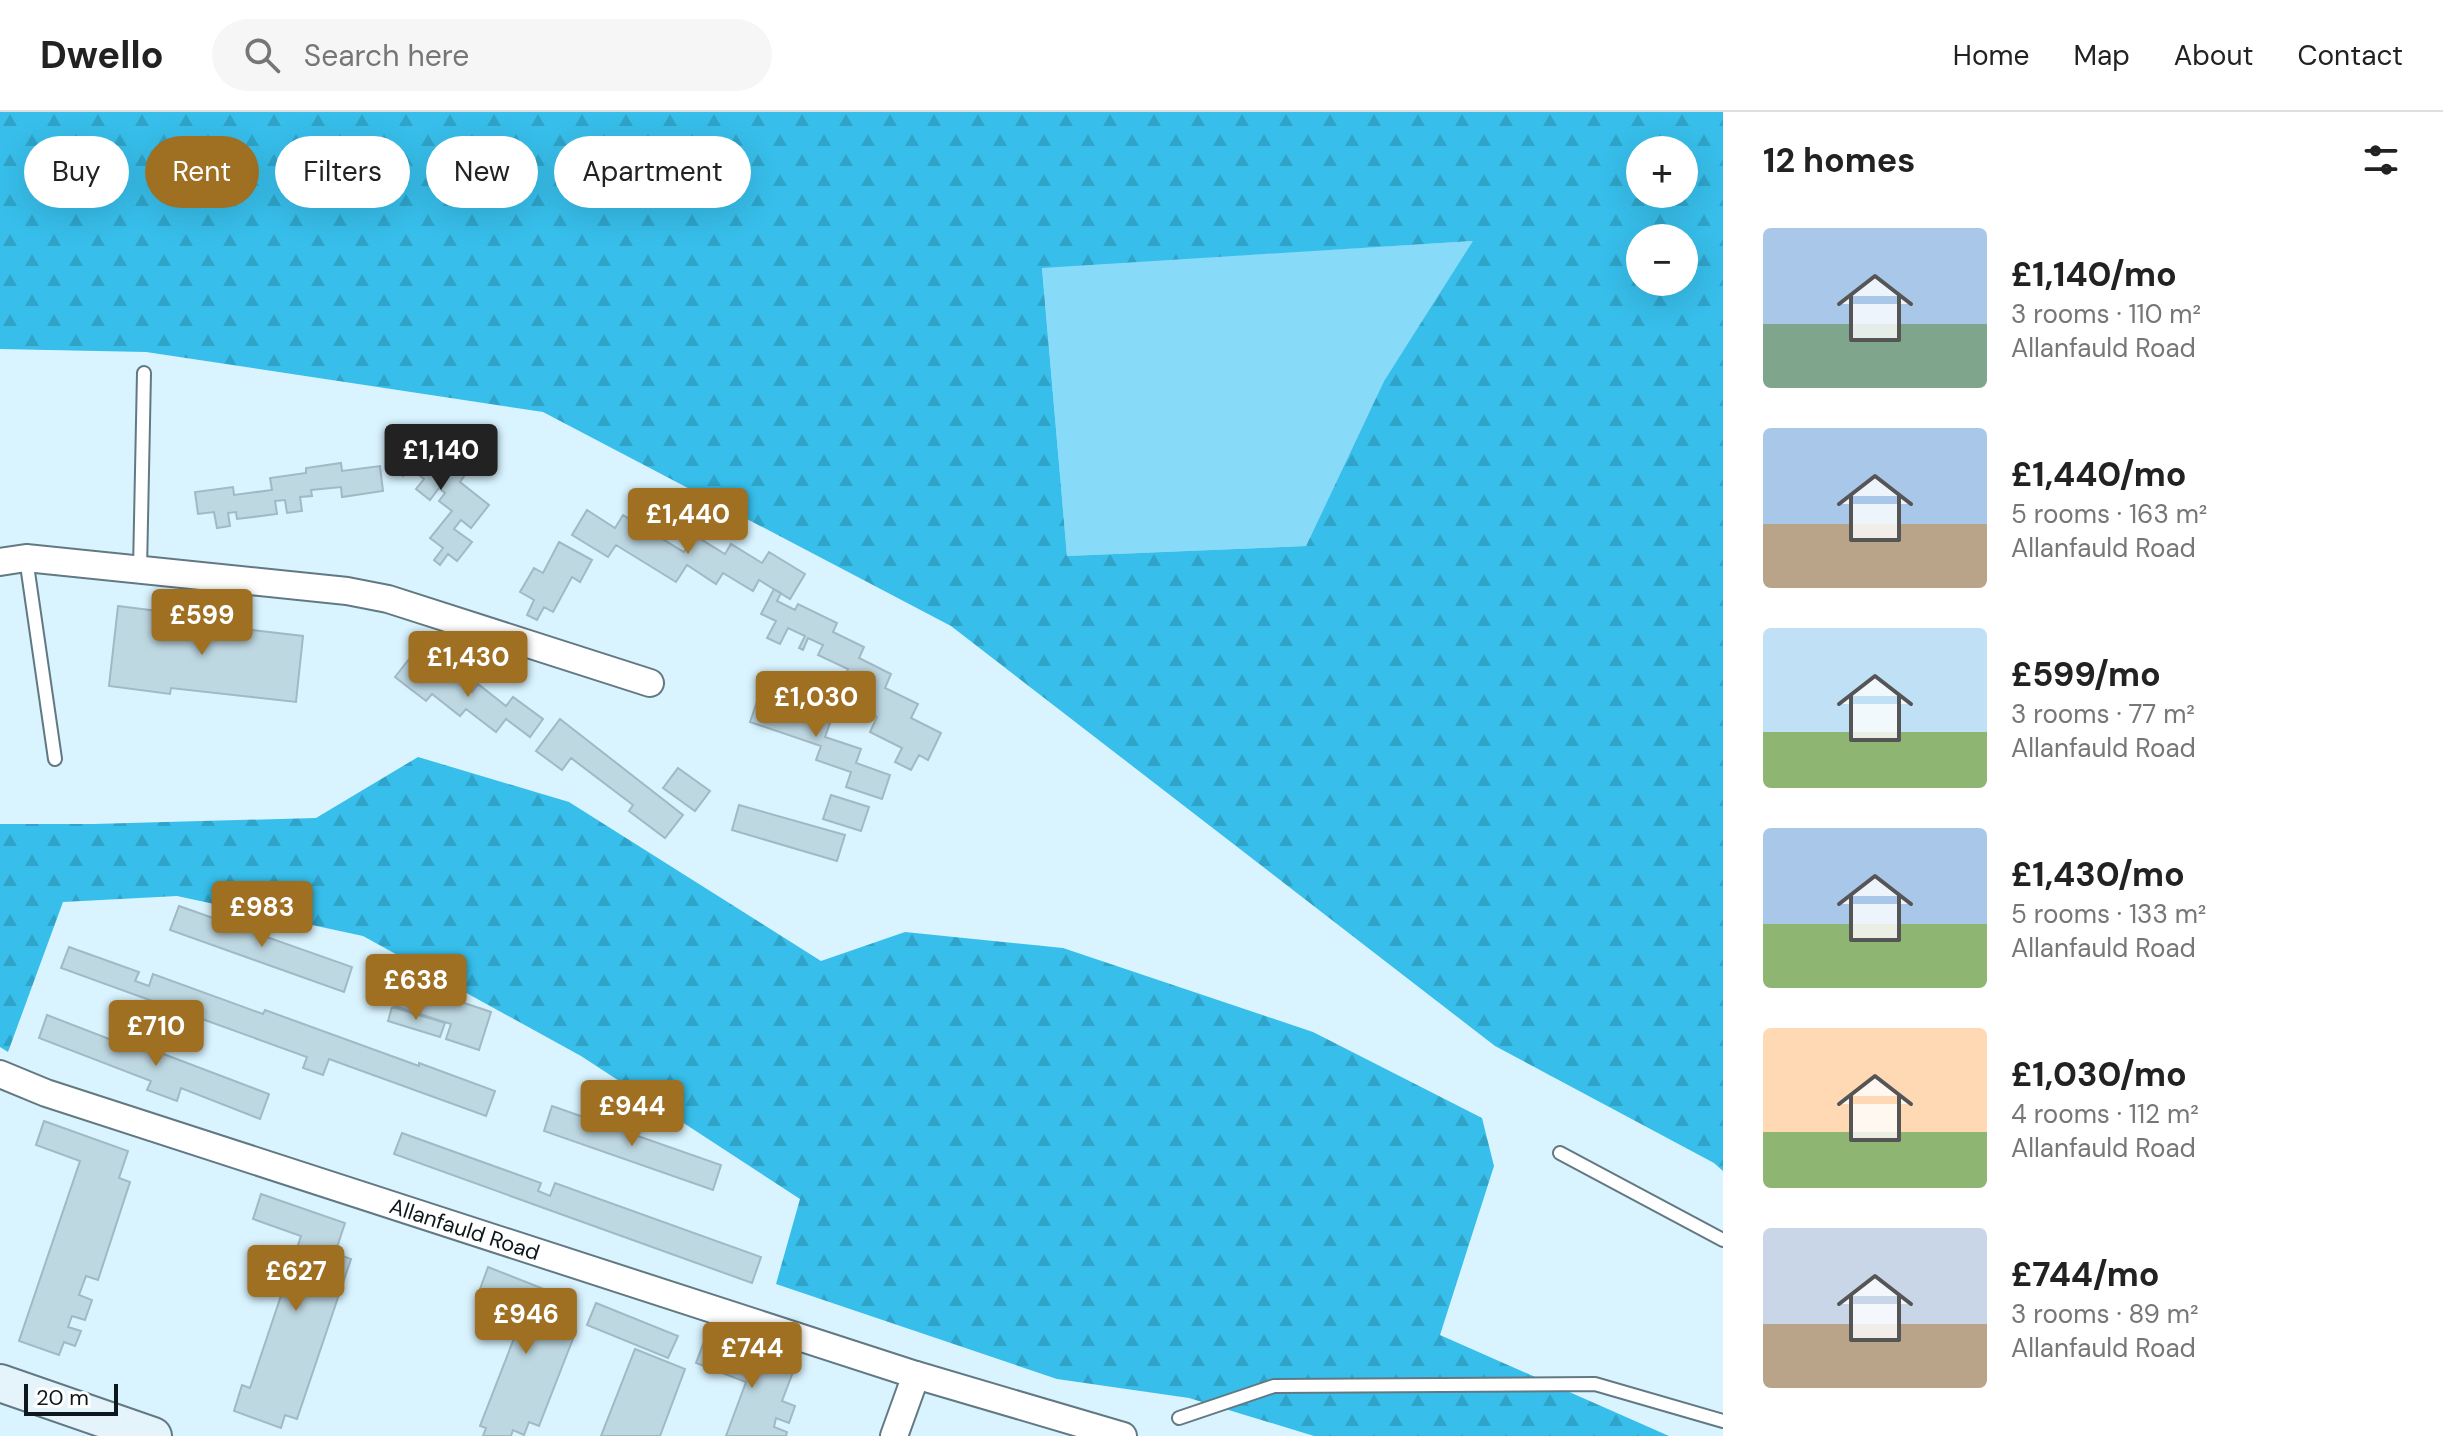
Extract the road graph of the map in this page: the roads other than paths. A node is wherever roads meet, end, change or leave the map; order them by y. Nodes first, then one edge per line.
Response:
1 (144, 373) dead end
2 (13, 560) edge
3 (140, 570) junction
4 (650, 683) dead end
5 (55, 759) dead end
6 (0, 1074) edge
7 (1560, 1153) dead end
8 (1723, 1240) edge
9 (916, 1375) junction
10 (0, 1383) edge
11 (1179, 1418) dead end
12 (1723, 1421) edge
13 (153, 1436) edge
14 (894, 1436) edge
15 (1123, 1436) edge

1 - 3 lane
2 - 3 street
2 - 5 lane
3 - 4 street
6 - 9 street, Allanfauld Road
7 - 8 lane
9 - 14 street
9 - 15 street, Allanfauld Road
10 - 13 street
11 - 12 lane

